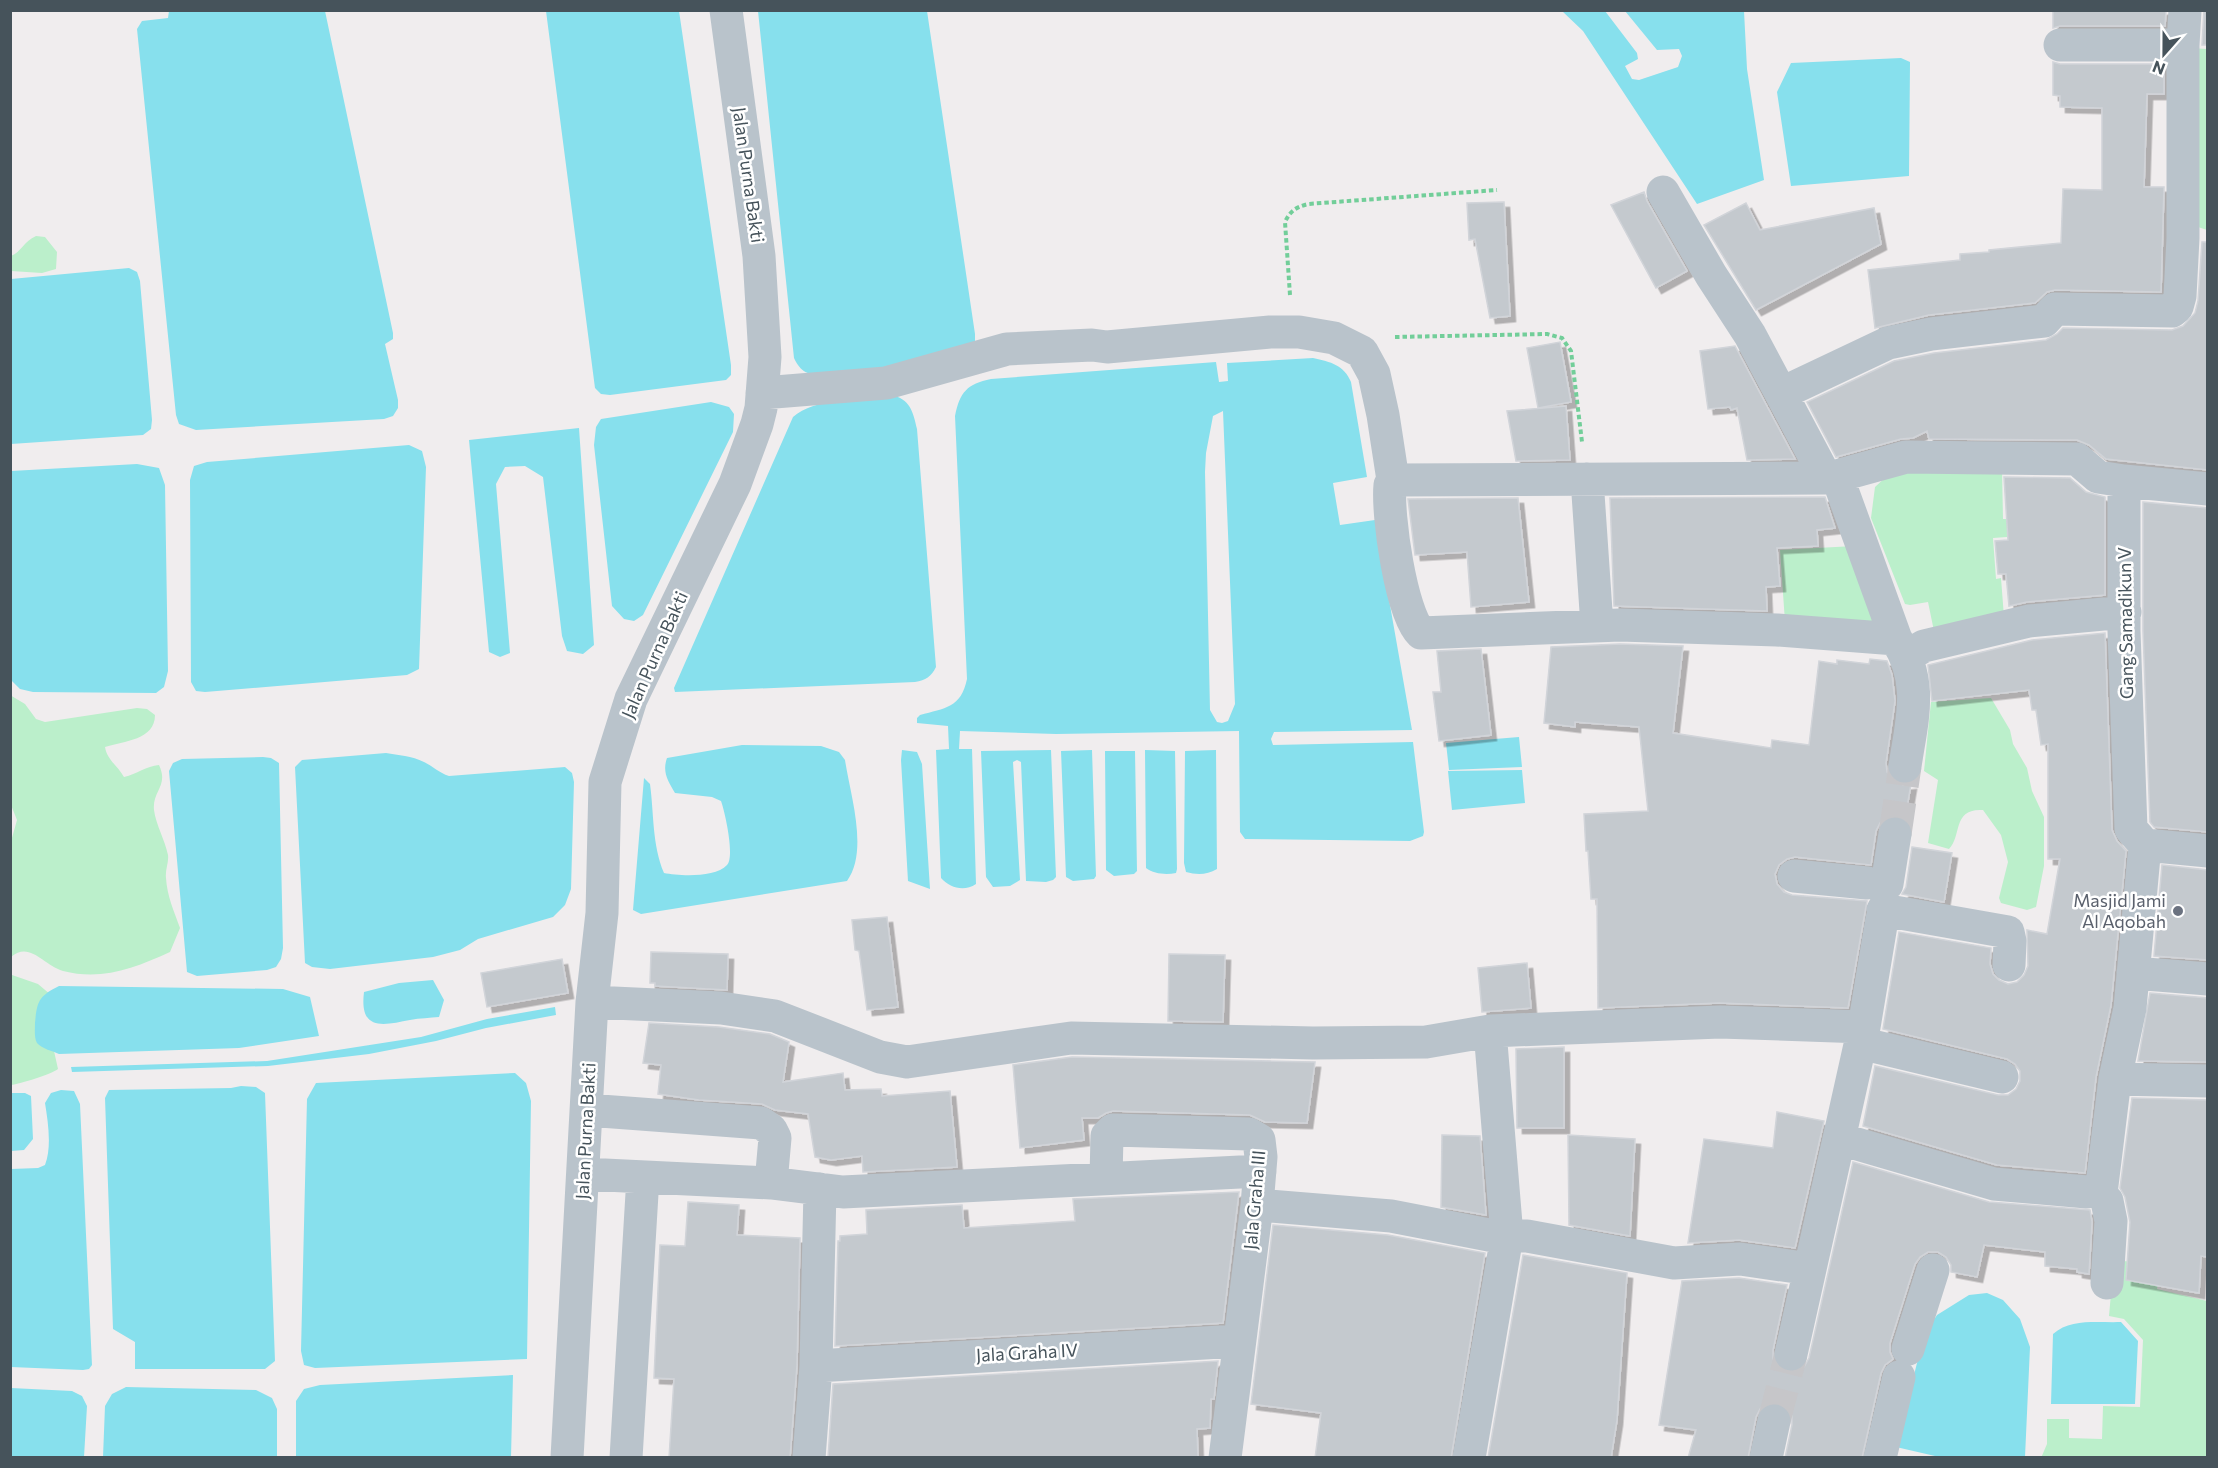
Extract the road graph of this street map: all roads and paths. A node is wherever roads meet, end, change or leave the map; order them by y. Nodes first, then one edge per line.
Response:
1 (726, 10) edge
2 (2185, 10) edge
3 (2060, 45) dead end
4 (2183, 45) junction
5 (1497, 190) dead end
6 (1663, 192) dead end
7 (2195, 239) edge
8 (1293, 332) junction
9 (1394, 337) dead end
10 (762, 393) junction
11 (1782, 393) junction
12 (1832, 477) junction
13 (1587, 479) junction
14 (1393, 480) junction
15 (2124, 481) junction
16 (2208, 489) edge
17 (2125, 612) junction
18 (1597, 626) junction
19 (1901, 648) junction
20 (1905, 766) tunnel mouth
21 (1895, 834) tunnel mouth
22 (2145, 844) junction
23 (2208, 851) edge
24 (1794, 876) dead end
25 (1880, 899) junction
26 (2009, 965) dead end
27 (2133, 974) junction
28 (2208, 979) edge
29 (592, 1002) junction
30 (1490, 1031) junction
31 (1862, 1035) junction
32 (2002, 1077) dead end
33 (2115, 1080) junction
34 (2208, 1081) edge
35 (587, 1110) junction
36 (1840, 1139) junction
37 (1260, 1171) junction
38 (584, 1174) junction
39 (643, 1177) junction
40 (1106, 1179) junction
41 (771, 1183) junction
42 (820, 1189) junction
43 (2099, 1196) junction
44 (1257, 1205) junction
45 (1507, 1236) junction
46 (1810, 1269) junction
47 (1933, 1270) dead end
48 (2107, 1283) dead end
49 (1238, 1341) junction
50 (1791, 1354) tunnel mouth
51 (816, 1366) junction
52 (1774, 1421) tunnel mouth
53 (1233, 1456) edge
54 (567, 1458) edge
55 (626, 1458) edge
56 (809, 1458) edge
57 (1469, 1458) edge
58 (1766, 1458) edge
59 (1880, 1458) edge

1 - 10 street, Jalan Purna Bakti
2 - 4 street
3 - 4 street
4 - 7 street
5 - 8 path
6 - 11 street
7 - 11 street
8 - 10 street
8 - 14 street
9 - 13 path
10 - 29 street, Jalan Purna Bakti
11 - 12 street
12 - 13 street
12 - 15 street
12 - 19 street
13 - 14 street
13 - 18 street
14 - 18 street
15 - 16 street
15 - 17 street, Gang Samadikun V
17 - 19 street
17 - 22 street, Gang Samadikun V
18 - 19 street
19 - 20 street
21 - 25 street
22 - 23 street
22 - 27 street
24 - 25 street
25 - 26 street
25 - 31 street
27 - 28 street
27 - 33 street
29 - 30 street
29 - 35 street, Jalan Purna Bakti
30 - 31 street
30 - 45 street
31 - 32 street
31 - 36 street
33 - 34 street
33 - 43 street
35 - 38 street, Jalan Purna Bakti
35 - 41 street
36 - 43 street
36 - 46 street
37 - 40 street
37 - 40 street, Jala Graha III
37 - 44 street, Jala Graha III
38 - 39 street
38 - 54 street, Jalan Purna Bakti
39 - 41 street
39 - 55 street
40 - 42 street
41 - 42 street
42 - 51 street
43 - 48 street
44 - 45 street
44 - 49 street, Jala Graha III
45 - 46 street
45 - 57 street
46 - 50 street
47 - 59 street
49 - 51 street, Jala Graha IV
49 - 53 street, Jala Graha III
51 - 56 street
52 - 58 street

